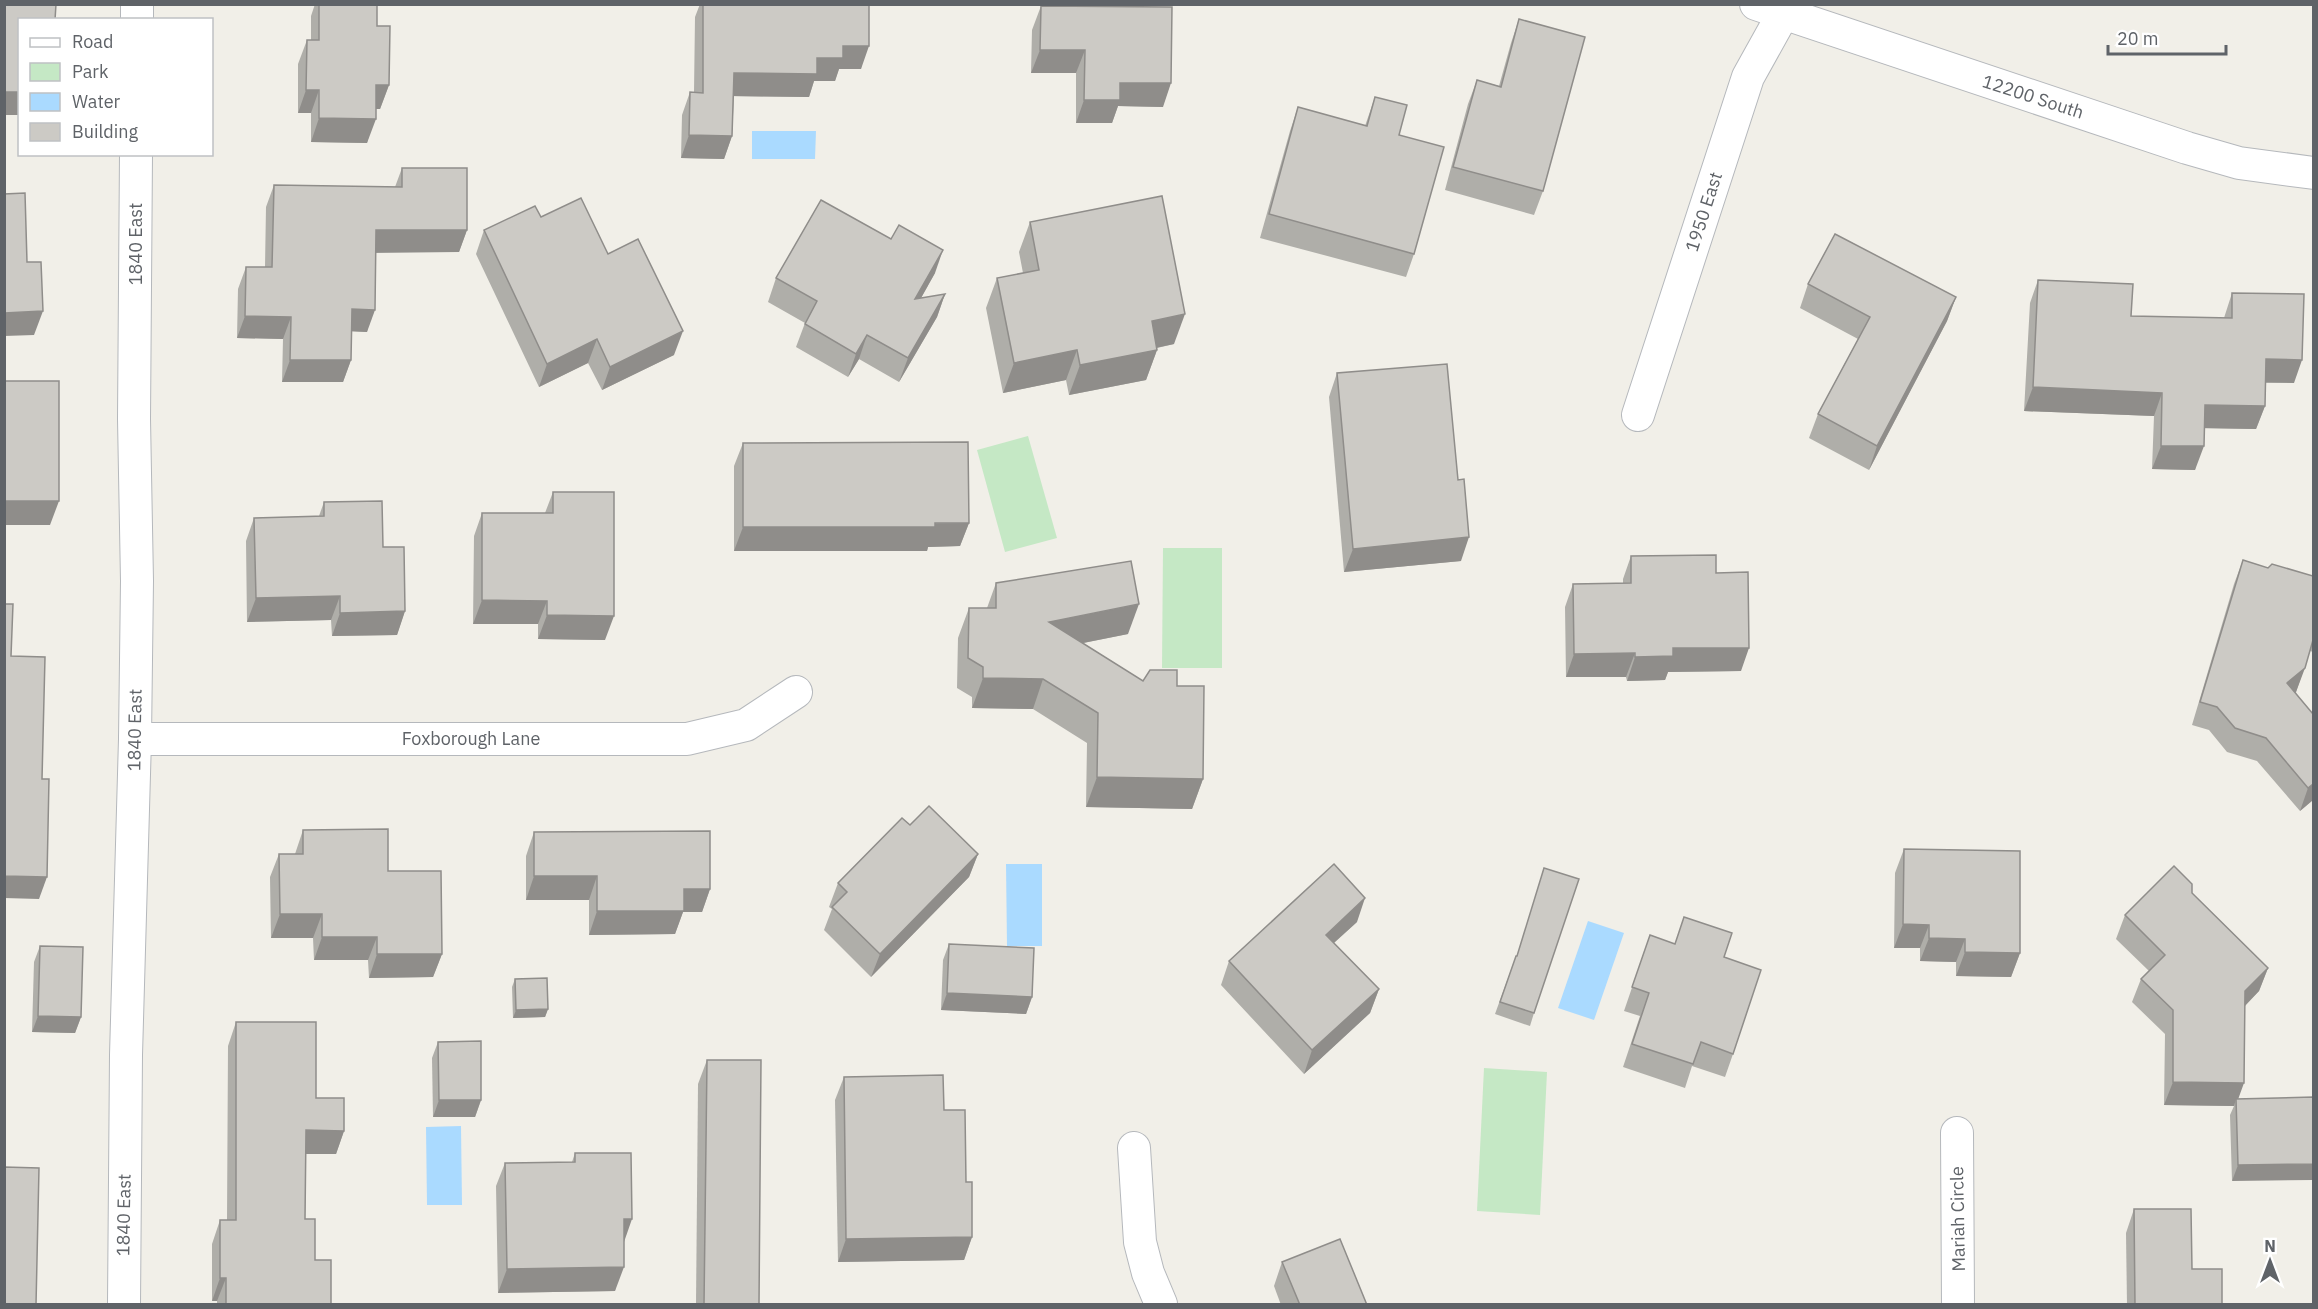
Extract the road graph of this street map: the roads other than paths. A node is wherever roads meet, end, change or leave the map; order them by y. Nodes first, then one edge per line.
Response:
1 (1775, 8) edge
2 (136, 156) edge
3 (2313, 173) edge
4 (1638, 416) dead end
5 (796, 692) dead end
6 (135, 739) junction
7 (1957, 1132) dead end
8 (1134, 1148) dead end
9 (123, 1305) edge
10 (1161, 1305) edge
11 (1958, 1305) edge

1 - 3 street, 12200 South
1 - 4 street, 1950 East
2 - 6 street, 1840 East
5 - 6 street, Foxborough Lane
6 - 9 street, 1840 East
7 - 11 street, Mariah Circle
8 - 10 street

